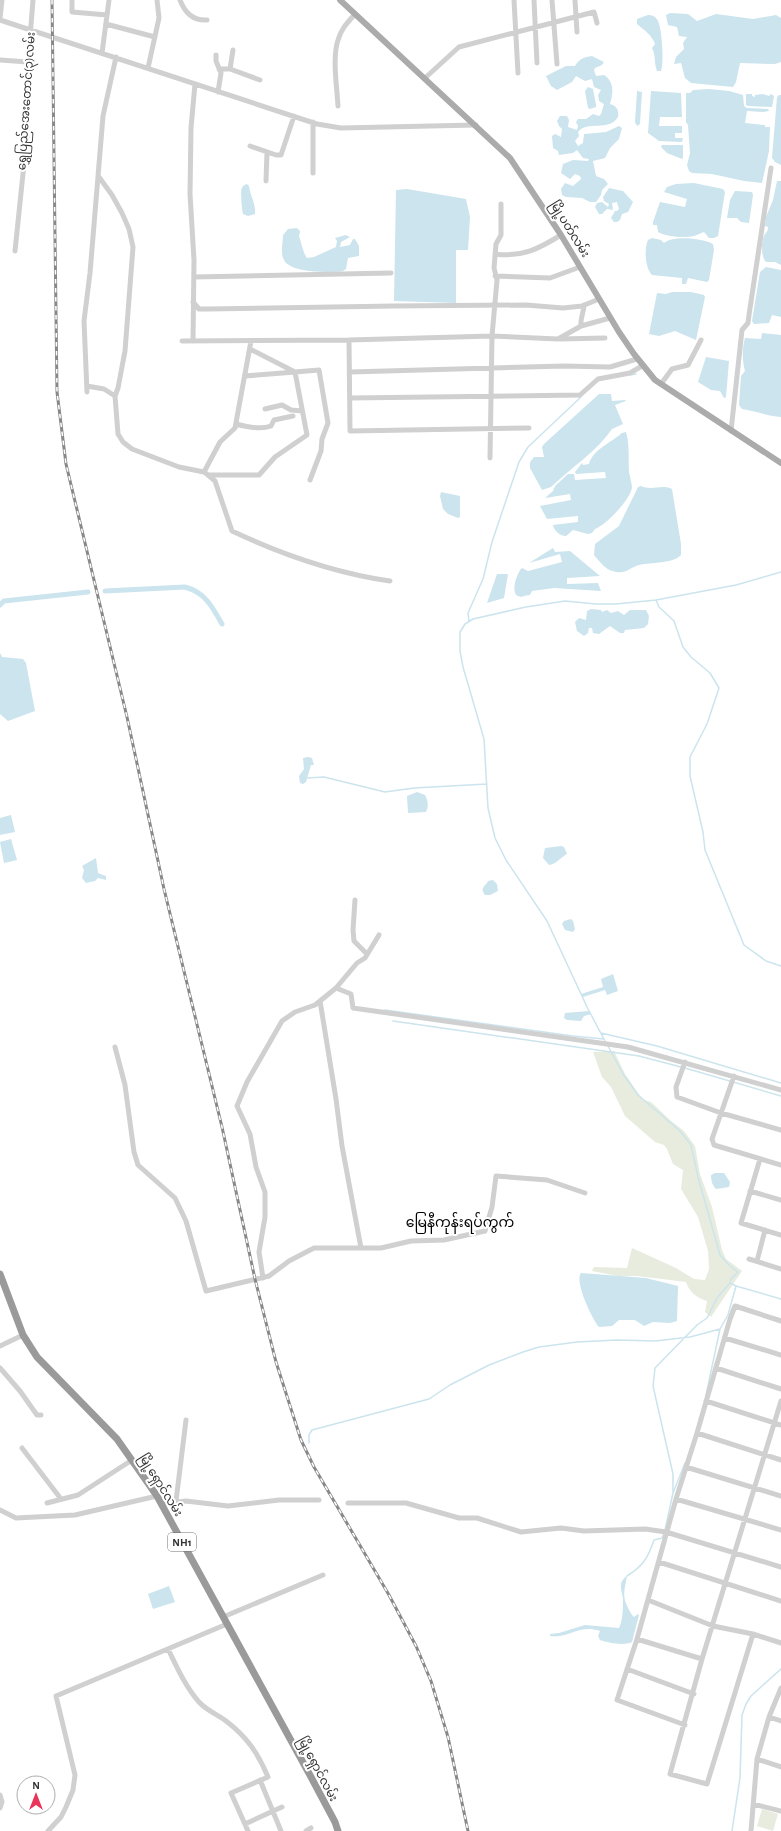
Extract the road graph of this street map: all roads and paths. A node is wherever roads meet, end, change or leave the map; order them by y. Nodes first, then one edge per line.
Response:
1 (2, 0) edge
2 (33, 0) edge
3 (72, 0) edge
4 (109, 0) edge
5 (157, 0) edge
6 (180, 0) edge
7 (340, 0) edge
8 (514, 0) edge
9 (534, 0) edge
10 (552, 0) edge
11 (575, 0) edge
12 (355, 14) junction
13 (107, 15) junction
14 (576, 16) junction
15 (0, 19) edge
16 (207, 20) dead end
17 (554, 23) junction
18 (598, 23) dead end
19 (106, 24) junction
20 (536, 27) junction
21 (31, 29) junction
22 (577, 32) dead end
23 (516, 33) junction
24 (155, 37) junction
25 (232, 50) dead end
26 (102, 53) junction
27 (216, 55) dead end
28 (116, 57) junction
29 (0, 60) edge
30 (28, 62) junction
31 (536, 63) dead end
32 (557, 64) dead end
33 (148, 68) junction
34 (219, 69) junction
35 (230, 69) junction
36 (518, 73) dead end
37 (425, 78) junction
38 (260, 80) dead end
39 (196, 84) junction
40 (218, 92) junction
41 (338, 106) dead end
42 (294, 116) junction
43 (313, 122) junction
44 (477, 125) junction
45 (250, 146) dead end
46 (267, 152) junction
47 (771, 168) dead end
48 (313, 173) dead end
49 (99, 178) junction
50 (266, 181) dead end
51 (501, 204) dead end
52 (560, 235) junction
53 (15, 251) dead end
54 (495, 254) junction
55 (580, 267) junction
56 (391, 273) dead end
57 (495, 276) junction
58 (194, 277) junction
59 (599, 299) junction
60 (193, 302) junction
61 (495, 305) junction
62 (584, 305) junction
63 (610, 318) junction
64 (581, 326) junction
65 (492, 336) junction
66 (605, 338) dead end
67 (558, 339) junction
68 (349, 340) junction
69 (701, 340) dead end
70 (182, 341) dead end
71 (251, 341) junction
72 (193, 342) junction
73 (250, 349) junction
74 (637, 359) junction
75 (642, 366) junction
76 (491, 368) junction
77 (295, 372) junction
78 (350, 372) junction
79 (245, 376) junction
80 (661, 384) junction
81 (87, 386) junction
82 (87, 392) dead end
83 (114, 396) junction
84 (492, 397) junction
85 (350, 398) junction
86 (265, 409) dead end
87 (302, 411) junction
88 (293, 416) dead end
89 (236, 424) junction
90 (491, 428) junction
91 (529, 428) dead end
92 (731, 431) junction
93 (490, 458) dead end
94 (781, 463) edge
95 (206, 474) junction
96 (310, 480) dead end
97 (390, 581) dead end
98 (355, 900) dead end
99 (379, 934) dead end
100 (368, 954) junction
101 (336, 988) junction
102 (320, 1001) junction
103 (115, 1047) dead end
104 (685, 1062) junction
105 (734, 1076) junction
106 (781, 1090) edge
107 (721, 1113) junction
108 (781, 1130) edge
109 (760, 1159) junction
110 (781, 1166) edge
111 (750, 1191) junction
112 (585, 1193) dead end
113 (781, 1200) edge
114 (765, 1230) junction
115 (781, 1235) edge
116 (361, 1248) junction
117 (749, 1259) dead end
118 (757, 1261) junction
119 (781, 1269) edge
120 (0, 1274) edge
121 (263, 1278) junction
122 (781, 1321) edge
123 (24, 1335) junction
124 (725, 1338) junction
125 (0, 1346) edge
126 (781, 1355) edge
127 (0, 1368) edge
128 (716, 1368) junction
129 (781, 1389) edge
130 (706, 1401) junction
131 (781, 1401) edge
132 (41, 1415) dead end
133 (186, 1420) dead end
134 (774, 1422) junction
135 (781, 1425) edge
136 (697, 1433) junction
137 (22, 1448) dead end
138 (764, 1455) junction
139 (132, 1460) junction
140 (781, 1460) edge
141 (686, 1467) junction
142 (754, 1488) junction
143 (156, 1496) junction
144 (781, 1496) edge
145 (676, 1499) junction
146 (61, 1500) junction
147 (319, 1500) dead end
148 (176, 1501) junction
149 (47, 1503) dead end
150 (348, 1503) dead end
151 (161, 1504) junction
152 (0, 1510) edge
153 (745, 1520) junction
154 (781, 1530) edge
155 (666, 1532) junction
156 (734, 1553) junction
157 (659, 1562) junction
158 (781, 1567) edge
159 (323, 1576) dead end
160 (726, 1582) junction
161 (648, 1600) junction
162 (781, 1601) edge
163 (224, 1617) junction
164 (228, 1624) junction
165 (713, 1626) junction
166 (752, 1634) junction
167 (637, 1639) junction
168 (781, 1643) edge
169 (168, 1649) junction
170 (702, 1659) junction
171 (627, 1669) junction
172 (781, 1688) edge
173 (694, 1694) junction
174 (769, 1717) junction
175 (781, 1721) edge
176 (685, 1725) junction
177 (757, 1759) junction
178 (781, 1767) edge
179 (260, 1780) junction
180 (0, 1795) edge
181 (753, 1804) junction
182 (282, 1807) dead end
183 (0, 1808) edge
184 (273, 1811) junction
185 (781, 1811) edge
186 (245, 1824) junction
187 (48, 1831) edge
188 (248, 1831) edge
189 (281, 1831) edge
190 (338, 1831) edge
191 (751, 1831) edge

1 - 15 street
2 - 21 street, ရွှေပြည်အေးတောင်(၃)လမ်း
3 - 13 street
4 - 13 street
5 - 24 street
6 - 16 street
7 - 12 main road, မြို့ပတ်လမ်း
8 - 23 street
9 - 20 street
10 - 17 street
11 - 14 street
12 - 37 main road, မြို့ပတ်လမ်း
12 - 41 street
13 - 19 street
14 - 17 street
14 - 18 street
14 - 22 street
15 - 21 street
17 - 20 street
17 - 32 street
19 - 24 street
19 - 26 street
20 - 23 street
20 - 31 street
21 - 26 street
21 - 30 street, ရွှေပြည်အေးတောင်(၃)လမ်း
23 - 36 street
23 - 37 street
24 - 33 street
25 - 35 street
26 - 28 street
27 - 34 street
28 - 33 street
28 - 49 street
29 - 30 street
30 - 53 street, ရွှေပြည်အေးတောင်(၃)လမ်း
33 - 39 street
34 - 35 street
34 - 40 street
35 - 38 street
37 - 44 main road, မြို့ပတ်လမ်း
39 - 40 street
39 - 58 street
40 - 42 street
42 - 43 street
42 - 46 street
43 - 44 street
43 - 48 street
44 - 52 main road, မြို့ပတ်လမ်း
45 - 46 street
46 - 50 street
47 - 92 street
49 - 81 street
49 - 83 street
51 - 54 street
52 - 54 street
52 - 55 main road, မြို့ပတ်လမ်း
54 - 57 street
55 - 57 street
55 - 59 main road, မြို့ပတ်လမ်း
56 - 58 street
57 - 61 street
58 - 60 street
59 - 62 street
59 - 63 main road, မြို့ပတ်လမ်း
60 - 61 street
60 - 72 street
61 - 62 street
61 - 65 street
62 - 64 street
63 - 64 street
63 - 74 main road, မြို့ပတ်လမ်း
64 - 67 street
65 - 67 street
65 - 68 street
65 - 76 street
66 - 67 street
68 - 71 street
68 - 78 street
69 - 80 street
70 - 72 street
71 - 72 street
71 - 73 street
73 - 77 street
73 - 79 street
74 - 75 main road, မြို့ပတ်လမ်း
74 - 76 street
75 - 80 main road, မြို့ပတ်လမ်း
75 - 84 street
76 - 78 street
76 - 84 street
77 - 79 street
77 - 87 street
77 - 96 street
78 - 85 street
79 - 89 street
80 - 92 main road, မြို့ပတ်လမ်း
81 - 82 street
81 - 83 street
83 - 95 street
84 - 85 street
84 - 90 street
85 - 90 street
86 - 87 street
87 - 95 street
88 - 89 street
89 - 95 street
90 - 91 street
90 - 93 street
92 - 94 main road, မြို့ပတ်လမ်း
95 - 97 street
98 - 100 street
99 - 100 street
100 - 101 street
101 - 102 street
101 - 104 street
102 - 116 street
102 - 121 street
103 - 121 street
104 - 105 street
104 - 107 street
105 - 106 street
105 - 107 street
107 - 108 street
107 - 109 street
109 - 110 street
109 - 111 street
111 - 113 street
111 - 114 street
112 - 116 street
114 - 115 street
114 - 118 street
116 - 121 street
117 - 118 street
118 - 119 street
120 - 123 highway, မြို့ရှောင်လမ်း / NH1
122 - 124 street
123 - 125 street
123 - 139 highway, မြို့ရှောင်လမ်း / NH1
124 - 126 street
124 - 128 street
127 - 132 street
128 - 129 street
128 - 130 street
130 - 134 street
130 - 136 street
131 - 134 street
133 - 148 street
134 - 135 street
134 - 138 street
136 - 138 street
136 - 141 street
137 - 146 street
138 - 140 street
138 - 142 street
139 - 143 highway, မြို့ရှောင်လမ်း / NH1
139 - 146 street
141 - 142 street
141 - 145 street
142 - 144 street
142 - 153 street
143 - 151 highway, မြို့ရှောင်လမ်း / NH1
143 - 152 street
145 - 153 street
145 - 155 street
146 - 149 street
147 - 148 street
148 - 151 street
150 - 155 street
151 - 163 highway, မြို့ရှောင်လမ်း / NH1
153 - 154 street
153 - 156 street
155 - 156 street
155 - 157 street
156 - 158 street
156 - 160 street
157 - 160 street
157 - 161 street
159 - 163 street
160 - 162 street
160 - 165 street
161 - 165 street
161 - 167 street
163 - 164 highway, မြို့ရှောင်လမ်း / NH1
164 - 169 street
164 - 190 highway, မြို့ရှောင်လမ်း / NH1
165 - 166 street
165 - 170 street
166 - 168 street
166 - 176 street
167 - 170 street
167 - 171 street
169 - 179 street
169 - 187 street
170 - 173 street
171 - 173 street
171 - 176 street
172 - 174 street
173 - 176 street
174 - 175 street
174 - 177 street
177 - 178 street
177 - 181 street
179 - 184 street
179 - 186 street
180 - 183 street
181 - 185 street
181 - 191 street
182 - 184 street
184 - 186 street
184 - 189 street
186 - 188 street

